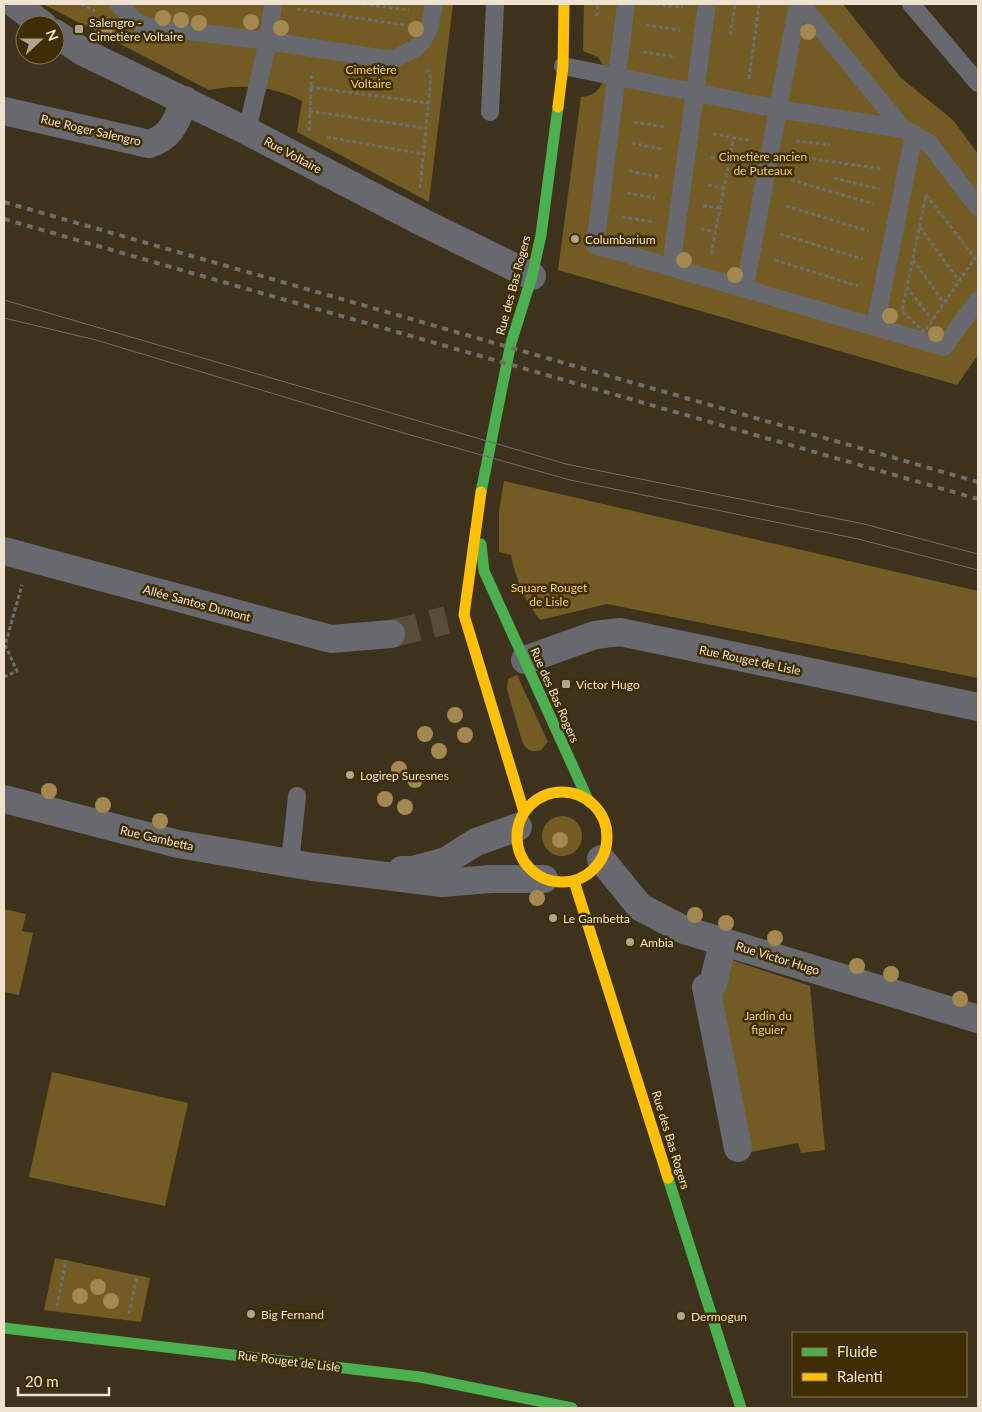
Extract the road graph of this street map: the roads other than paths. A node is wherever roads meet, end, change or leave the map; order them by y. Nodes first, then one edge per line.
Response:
1 (15, 4) edge
2 (118, 4) edge
3 (273, 4) edge
4 (495, 4) edge
5 (564, 4) edge
6 (626, 4) edge
7 (799, 4) edge
8 (911, 4) edge
9 (706, 7) edge
10 (30, 15) edge
11 (432, 15) edge
12 (65, 40) edge
13 (268, 41) junction
14 (564, 66) junction
15 (617, 78) junction
16 (978, 83) edge
17 (695, 91) junction
18 (185, 100) junction
19 (778, 108) junction
20 (4, 111) edge
21 (490, 112) dead end
22 (247, 131) junction
23 (909, 131) junction
24 (978, 207) edge
25 (670, 267) junction
26 (532, 276) junction
27 (745, 287) junction
28 (978, 300) edge
29 (875, 326) junction
30 (478, 512) junction
31 (4, 551) edge
32 (391, 634) tunnel mouth
33 (525, 660) junction
34 (978, 707) edge
35 (297, 796) dead end
36 (4, 799) edge
37 (589, 802) junction
38 (521, 819) junction
39 (601, 859) junction
40 (302, 865) junction
41 (544, 879) junction
42 (574, 881) junction
43 (722, 942) junction
44 (978, 1019) edge
45 (738, 1148) dead end
46 (4, 1328) edge
47 (572, 1408) edge
48 (741, 1408) edge

1 - 10 street
2 - 13 lane
3 - 13 lane
4 - 21 lane
5 - 14 street, Rue des Bas Rogers
6 - 15 lane
7 - 19 lane
7 - 23 lane
8 - 16 lane
9 - 17 lane
11 - 13 lane
12 - 18 street, Rue Voltaire
13 - 22 lane
14 - 15 lane
14 - 26 street, Rue des Bas Rogers
15 - 17 lane
15 - 25 lane
17 - 19 lane
17 - 25 lane
18 - 20 street, Rue Roger Salengro
18 - 22 street, Rue Voltaire
19 - 23 lane
19 - 27 lane
22 - 26 street, Rue Voltaire
23 - 24 lane
23 - 29 lane
25 - 27 lane
26 - 30 street, Rue des Bas Rogers
27 - 29 lane
28 - 29 lane
30 - 33 street, Rue des Bas Rogers
30 - 38 street, Rue des Bas Rogers
31 - 32 street, Allée Santos Dumont
33 - 34 street, Rue Rouget de Lisle
33 - 37 street, Rue des Bas Rogers
35 - 40 lane
36 - 40 street, Rue Gambetta
37 - 38 street
37 - 39 street
38 - 40 street, Rue Gambetta
38 - 41 street
39 - 42 street
39 - 43 street, Rue Victor Hugo
40 - 41 street, Rue Gambetta
41 - 42 street
42 - 48 street, Rue des Bas Rogers
43 - 44 street, Rue Victor Hugo
43 - 45 street
46 - 47 street, Rue Rouget de Lisle

